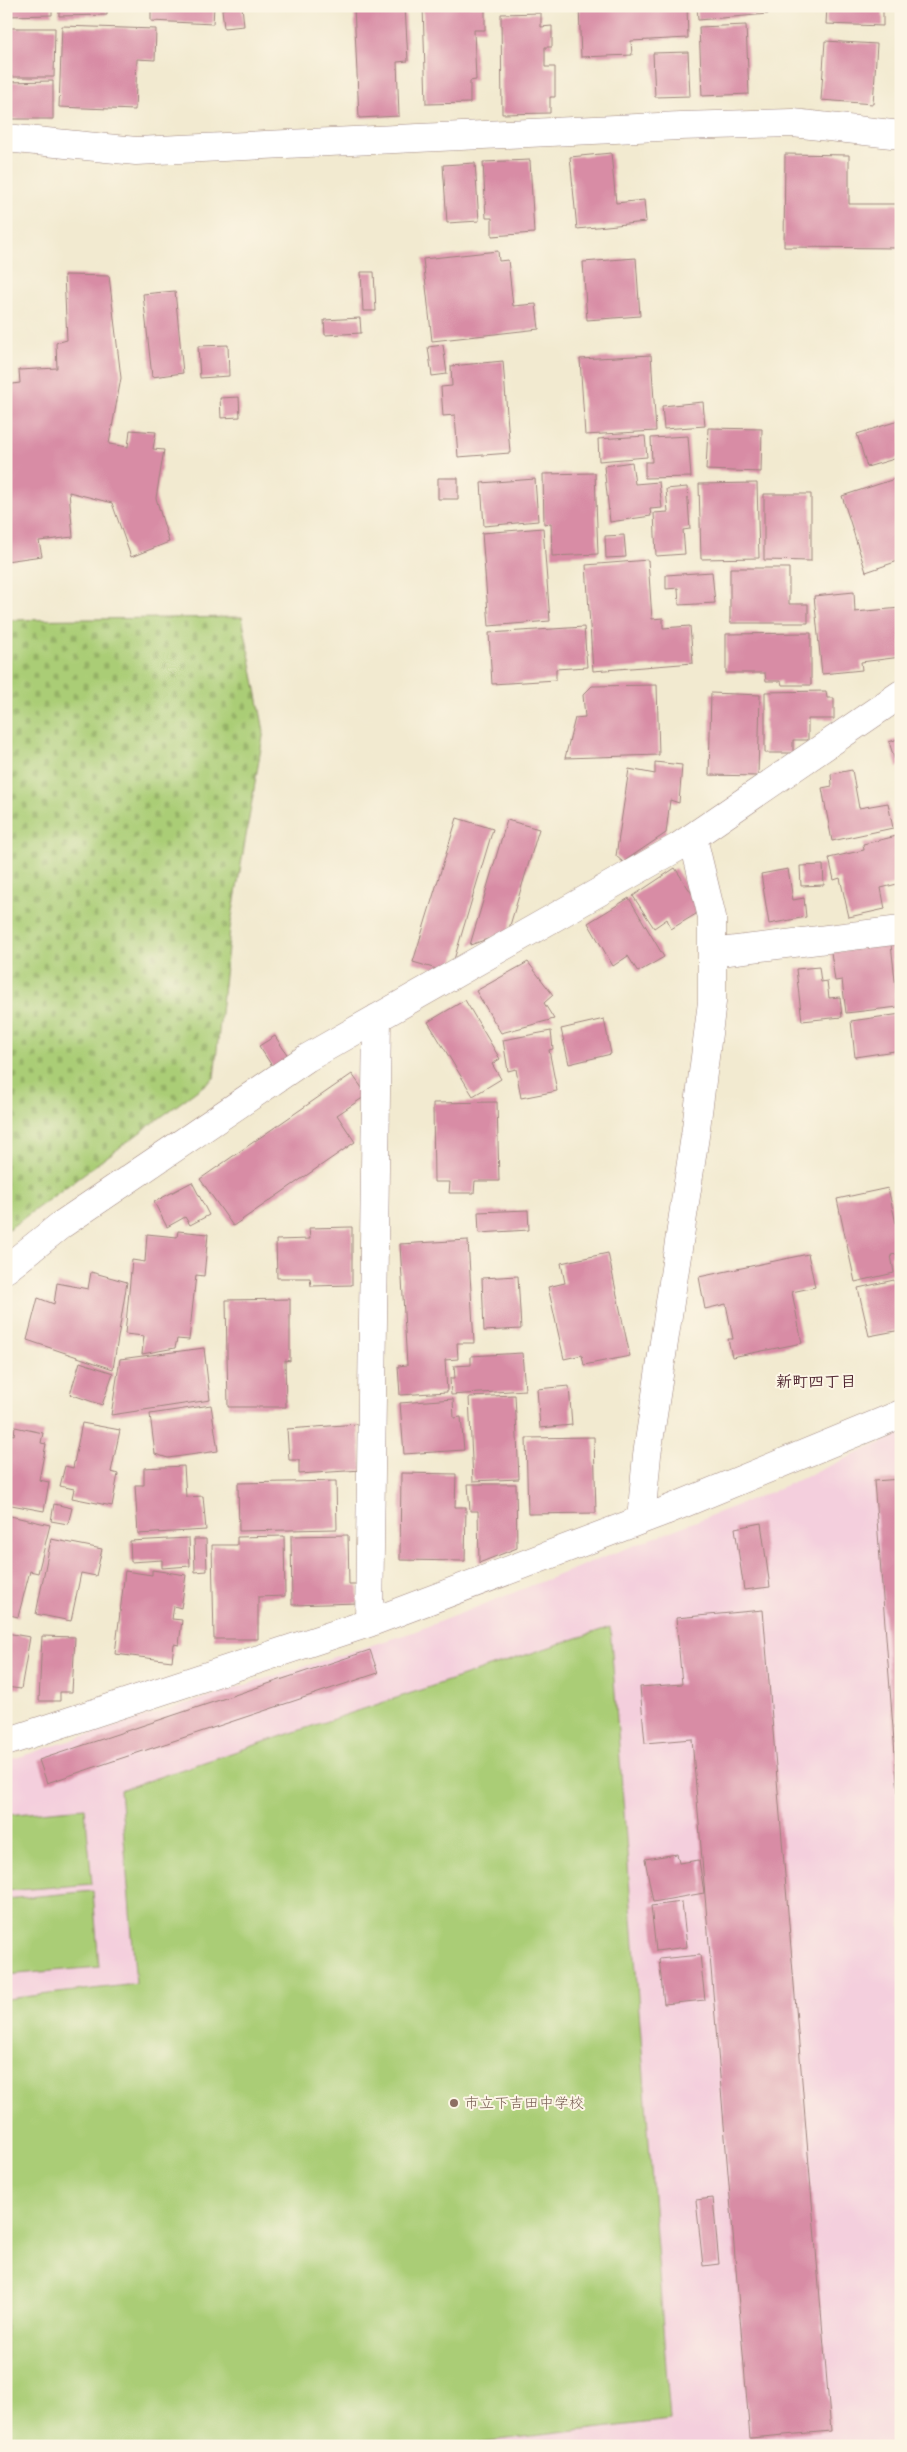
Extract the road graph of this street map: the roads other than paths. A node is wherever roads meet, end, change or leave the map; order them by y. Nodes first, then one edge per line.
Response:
1 (901, 135) edge
2 (6, 138) edge
3 (901, 694) edge
4 (693, 838) junction
5 (901, 930) edge
6 (712, 953) junction
7 (377, 1018) junction
8 (6, 1269) edge
9 (901, 1414) edge
10 (641, 1520) junction
11 (369, 1623) junction
12 (6, 1742) edge

1 - 2 street
3 - 4 street
4 - 6 street
4 - 7 street
5 - 6 street
6 - 10 street
7 - 8 street
7 - 11 street
9 - 10 street
10 - 11 street
11 - 12 street

